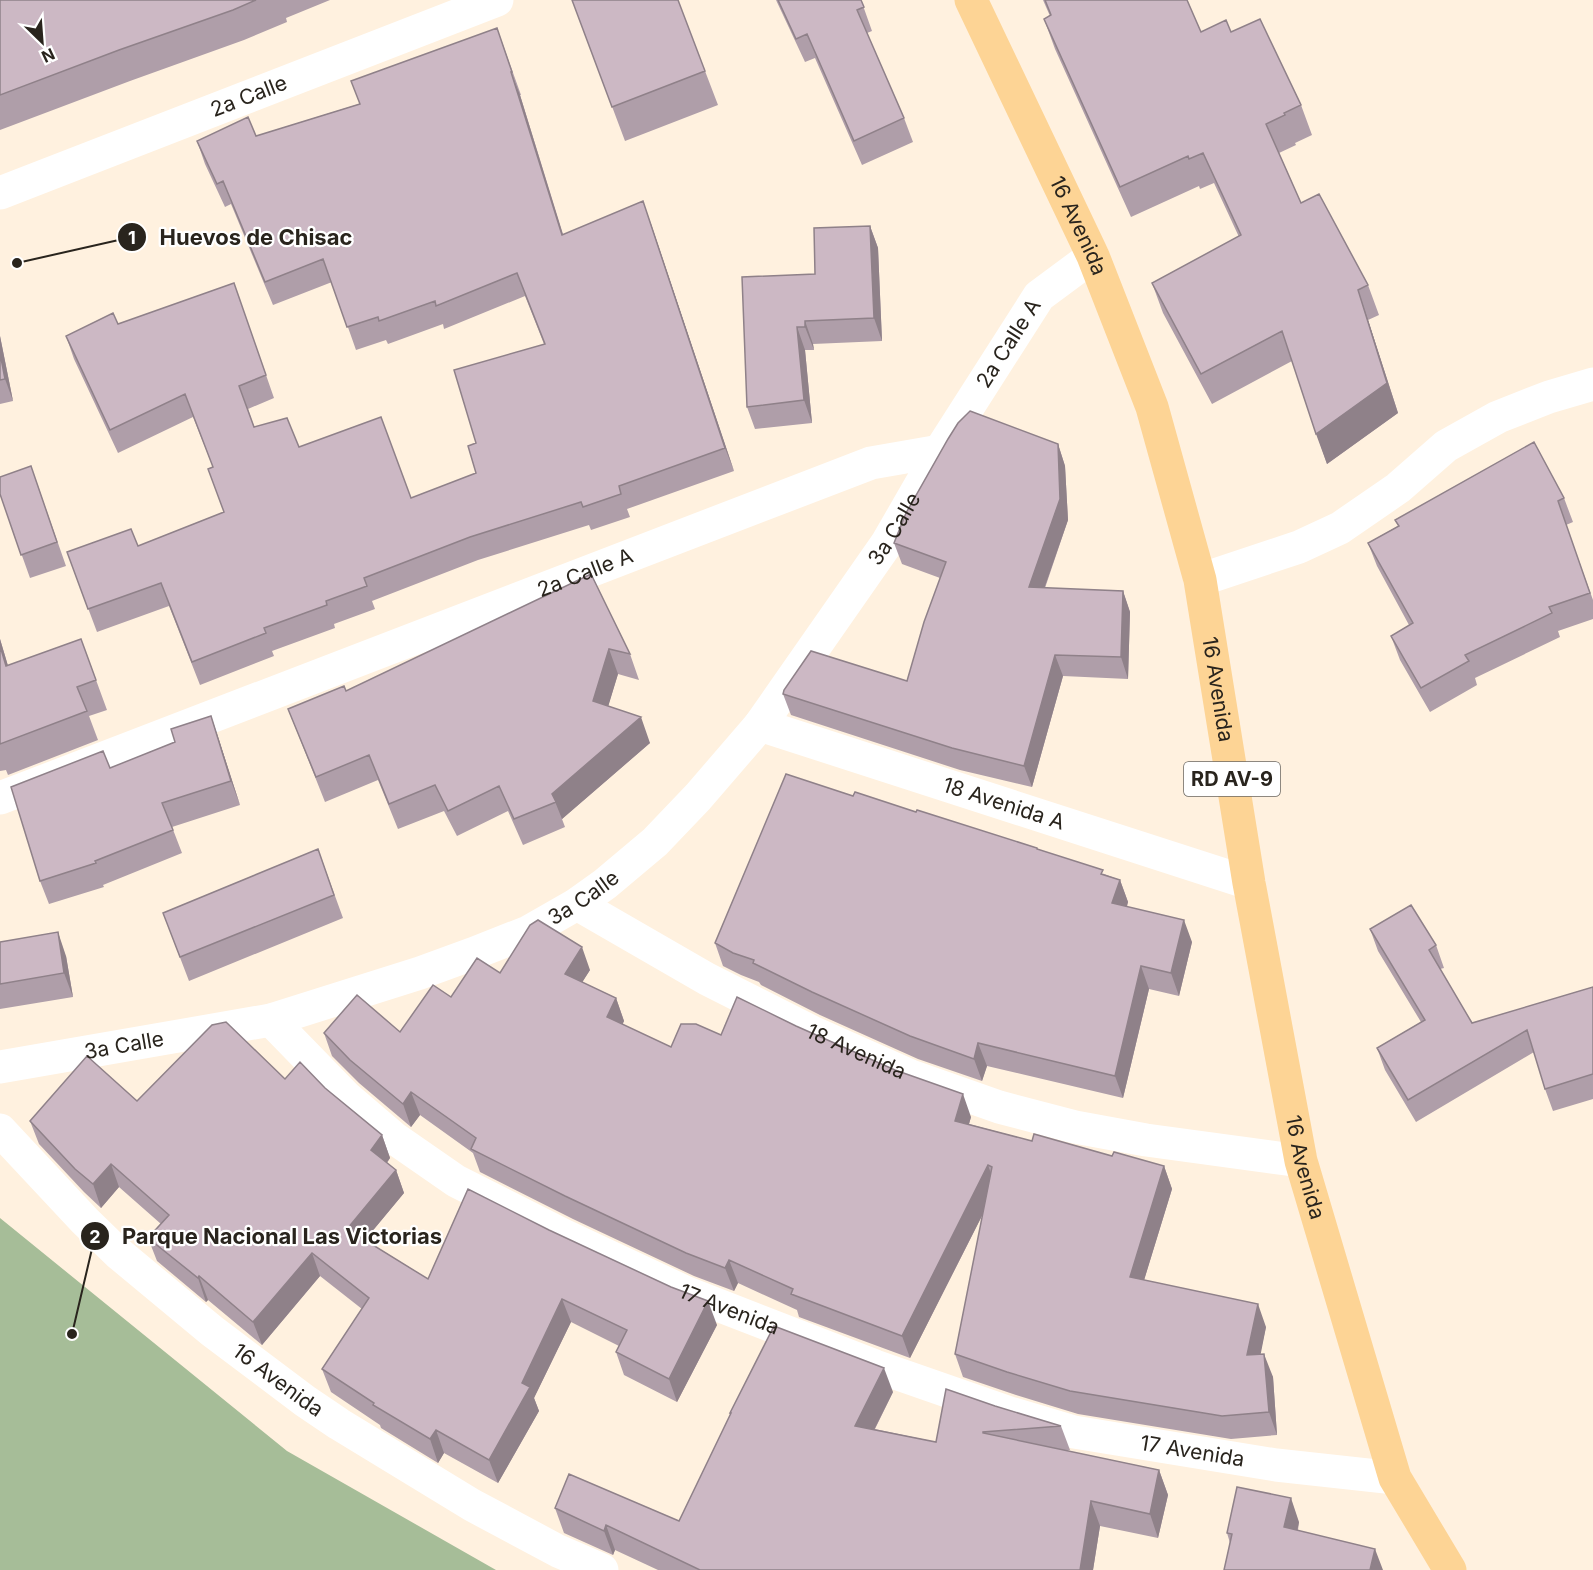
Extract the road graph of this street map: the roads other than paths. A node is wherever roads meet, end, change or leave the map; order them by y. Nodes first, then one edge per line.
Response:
1 (497, 0) edge
2 (971, 0) edge
3 (0, 193) edge
4 (1093, 256) junction
5 (1593, 384) edge
6 (940, 451) junction
7 (1200, 580) junction
8 (760, 725) junction
9 (0, 798) edge
10 (1249, 883) junction
11 (577, 904) junction
12 (271, 1020) junction
13 (0, 1067) edge
14 (0, 1130) edge
15 (1300, 1161) junction
16 (1395, 1478) junction
17 (602, 1570) edge
18 (1450, 1570) edge

1 - 3 street, 2a Calle
2 - 4 main road, 16 Avenida / RD AV-9
4 - 6 street, 2a Calle A
4 - 7 main road, 16 Avenida / RD AV-9
5 - 7 street
6 - 8 street, 3a Calle
6 - 9 street, 2a Calle A
7 - 10 main road, 16 Avenida / RD AV-9
8 - 10 street, 18 Avenida A
8 - 11 street, 3a Calle
10 - 15 main road, 16 Avenida / RD AV-9
11 - 12 street, 3a Calle
11 - 15 street, 18 Avenida
12 - 13 street, 3a Calle
12 - 16 street, 17 Avenida
14 - 17 street, 16 Avenida
15 - 16 main road, 16 Avenida / RD AV-9
16 - 18 main road, 16 Avenida / RD AV-9

